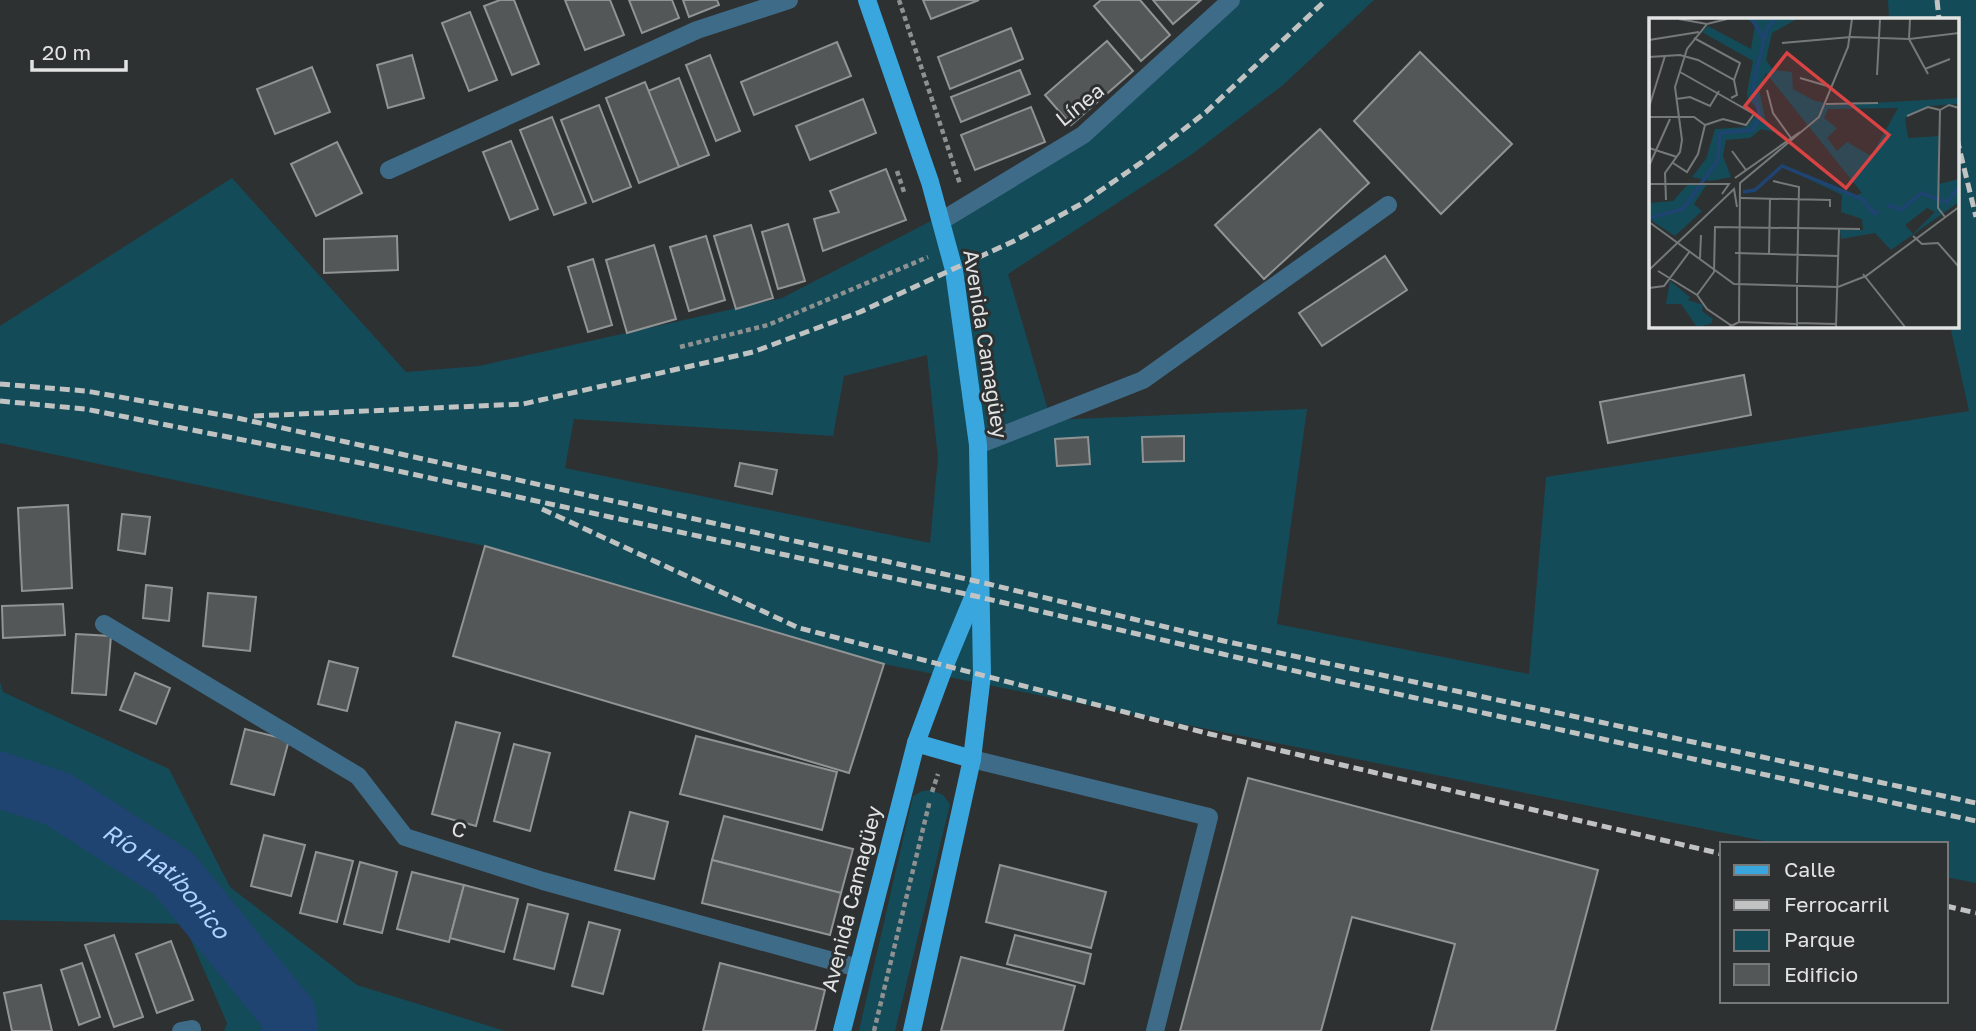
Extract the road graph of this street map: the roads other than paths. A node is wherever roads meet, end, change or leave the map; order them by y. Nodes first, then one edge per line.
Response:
1 (789, 0) edge
2 (867, 0) edge
3 (1231, 0) edge
4 (389, 170) dead end
5 (1388, 205) dead end
6 (941, 221) junction
7 (978, 444) junction
8 (980, 582) junction
9 (104, 624) dead end
10 (916, 743) junction
11 (972, 759) junction
12 (858, 968) junction
13 (842, 1031) edge
14 (912, 1031) edge
15 (1155, 1031) edge

1 - 4 street
2 - 6 main road, Avenida Camagüey
3 - 6 street, Línea
5 - 7 street
6 - 7 main road, Avenida Camagüey
7 - 8 main road, Avenida Camagüey
8 - 10 main road, Avenida Camagüey
8 - 11 main road, Avenida Camagüey
9 - 12 street, C
10 - 11 main road
10 - 12 main road, Avenida Camagüey
11 - 14 main road, Avenida Camagüey
11 - 15 street
12 - 13 main road, Avenida Camagüey

